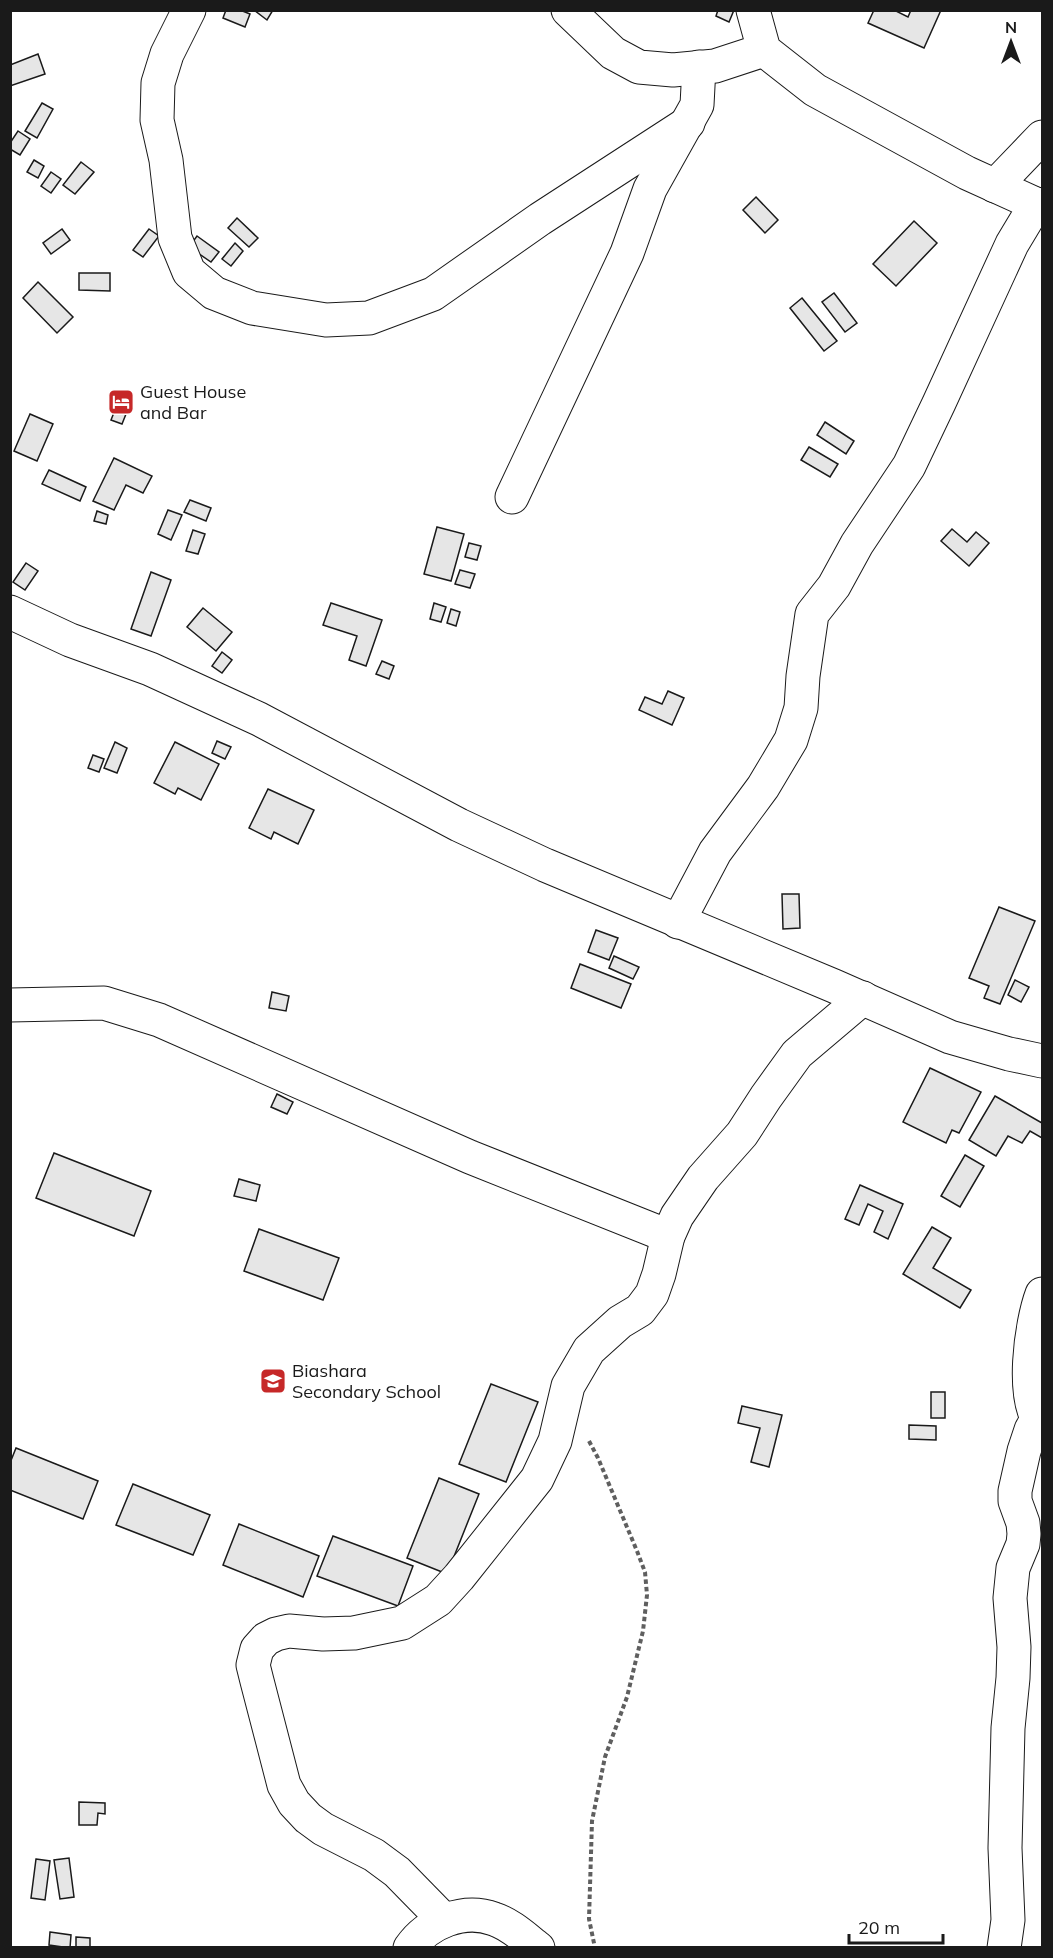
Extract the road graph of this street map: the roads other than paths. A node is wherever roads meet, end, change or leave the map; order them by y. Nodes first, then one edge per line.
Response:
1 (189, 10) edge
2 (568, 10) edge
3 (753, 10) edge
4 (764, 50) junction
5 (699, 67) junction
6 (688, 123) junction
7 (1042, 137) edge
8 (995, 186) junction
9 (1039, 206) edge
10 (512, 497) dead end
11 (10, 612) edge
12 (678, 922) junction
13 (863, 998) junction
14 (10, 1005) edge
15 (1042, 1061) edge
16 (668, 1236) junction
17 (1042, 1294) edge
18 (1040, 1422) edge
19 (444, 1920) junction
20 (410, 1947) edge
21 (538, 1947) edge
22 (1004, 1947) edge

1 - 6 street
2 - 5 street
3 - 4 street
4 - 5 street
4 - 8 street
5 - 6 street
6 - 10 street
7 - 8 street
8 - 9 street
9 - 12 street
11 - 12 street
12 - 13 street
13 - 15 street
13 - 16 street
14 - 16 street
16 - 19 street
17 - 18 street
18 - 22 street
19 - 20 street
19 - 21 street

